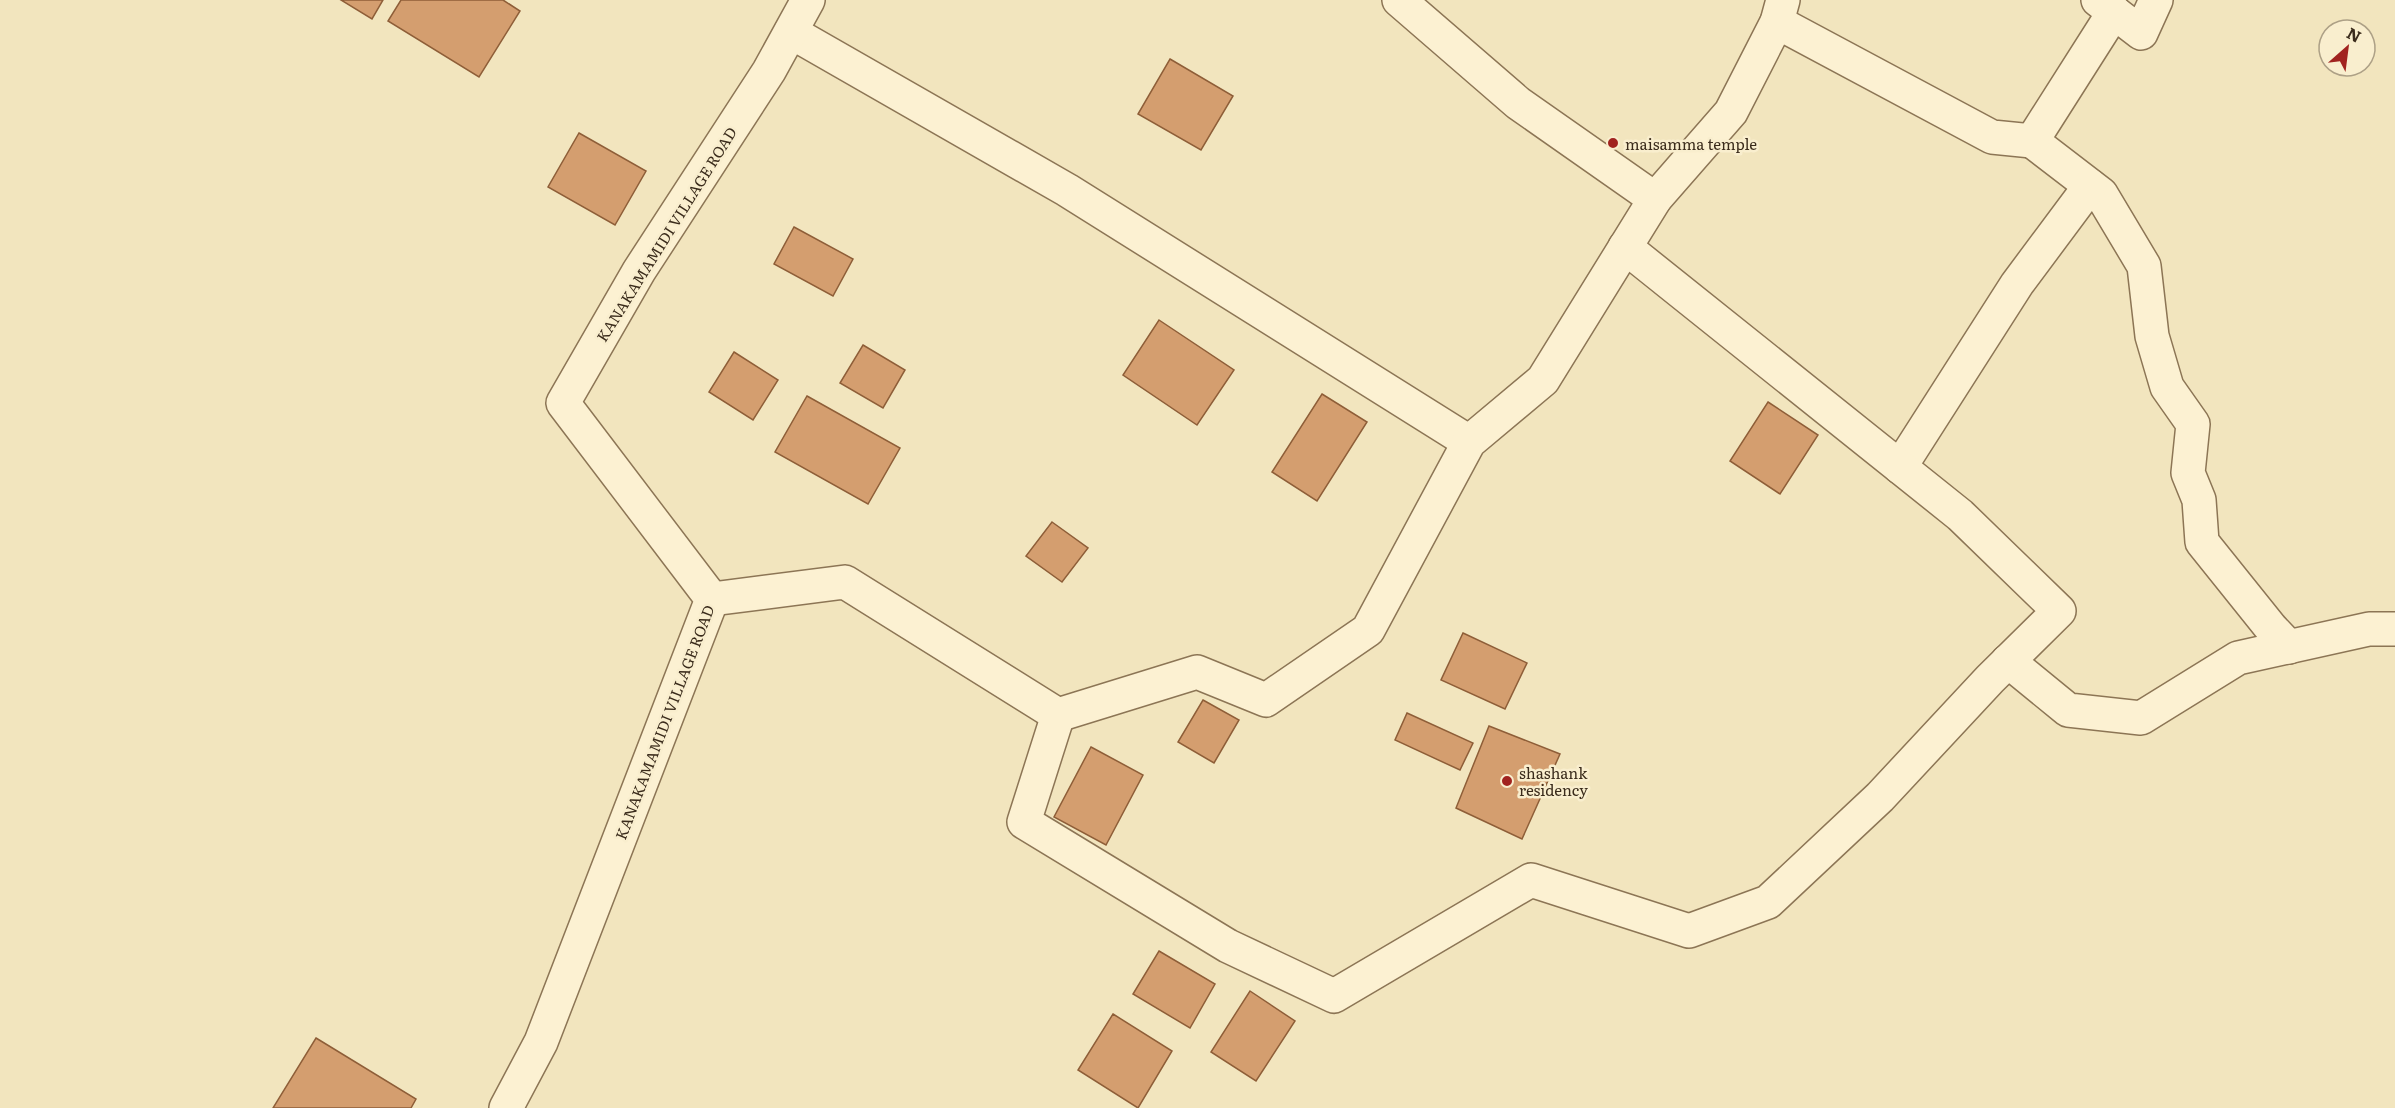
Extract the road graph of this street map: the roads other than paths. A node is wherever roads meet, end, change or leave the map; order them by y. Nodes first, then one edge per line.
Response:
1 (808, 0) edge
2 (1399, 0) edge
3 (2156, 0) edge
4 (2106, 6) edge
5 (1780, 11) edge
6 (790, 32) junction
7 (2032, 141) junction
8 (2090, 186) junction
9 (1655, 199) junction
10 (1625, 247) junction
11 (1469, 442) junction
12 (1900, 466) junction
13 (712, 599) junction
14 (2395, 629) edge
15 (2289, 647) junction
16 (2008, 661) junction
17 (1058, 715) junction
18 (506, 1108) edge

1 - 6 street, KANAKAMAMIDI VILLAGE ROAD
2 - 9 street
3 - 4 street
4 - 7 street
5 - 7 street
5 - 9 street
6 - 11 street
6 - 13 street, KANAKAMAMIDI VILLAGE ROAD
7 - 8 street
8 - 12 street
8 - 15 street
9 - 10 street
10 - 11 street
10 - 12 street
11 - 17 street
12 - 16 street
13 - 17 street
13 - 18 street, KANAKAMAMIDI VILLAGE ROAD
14 - 15 street
15 - 16 street
16 - 17 street

